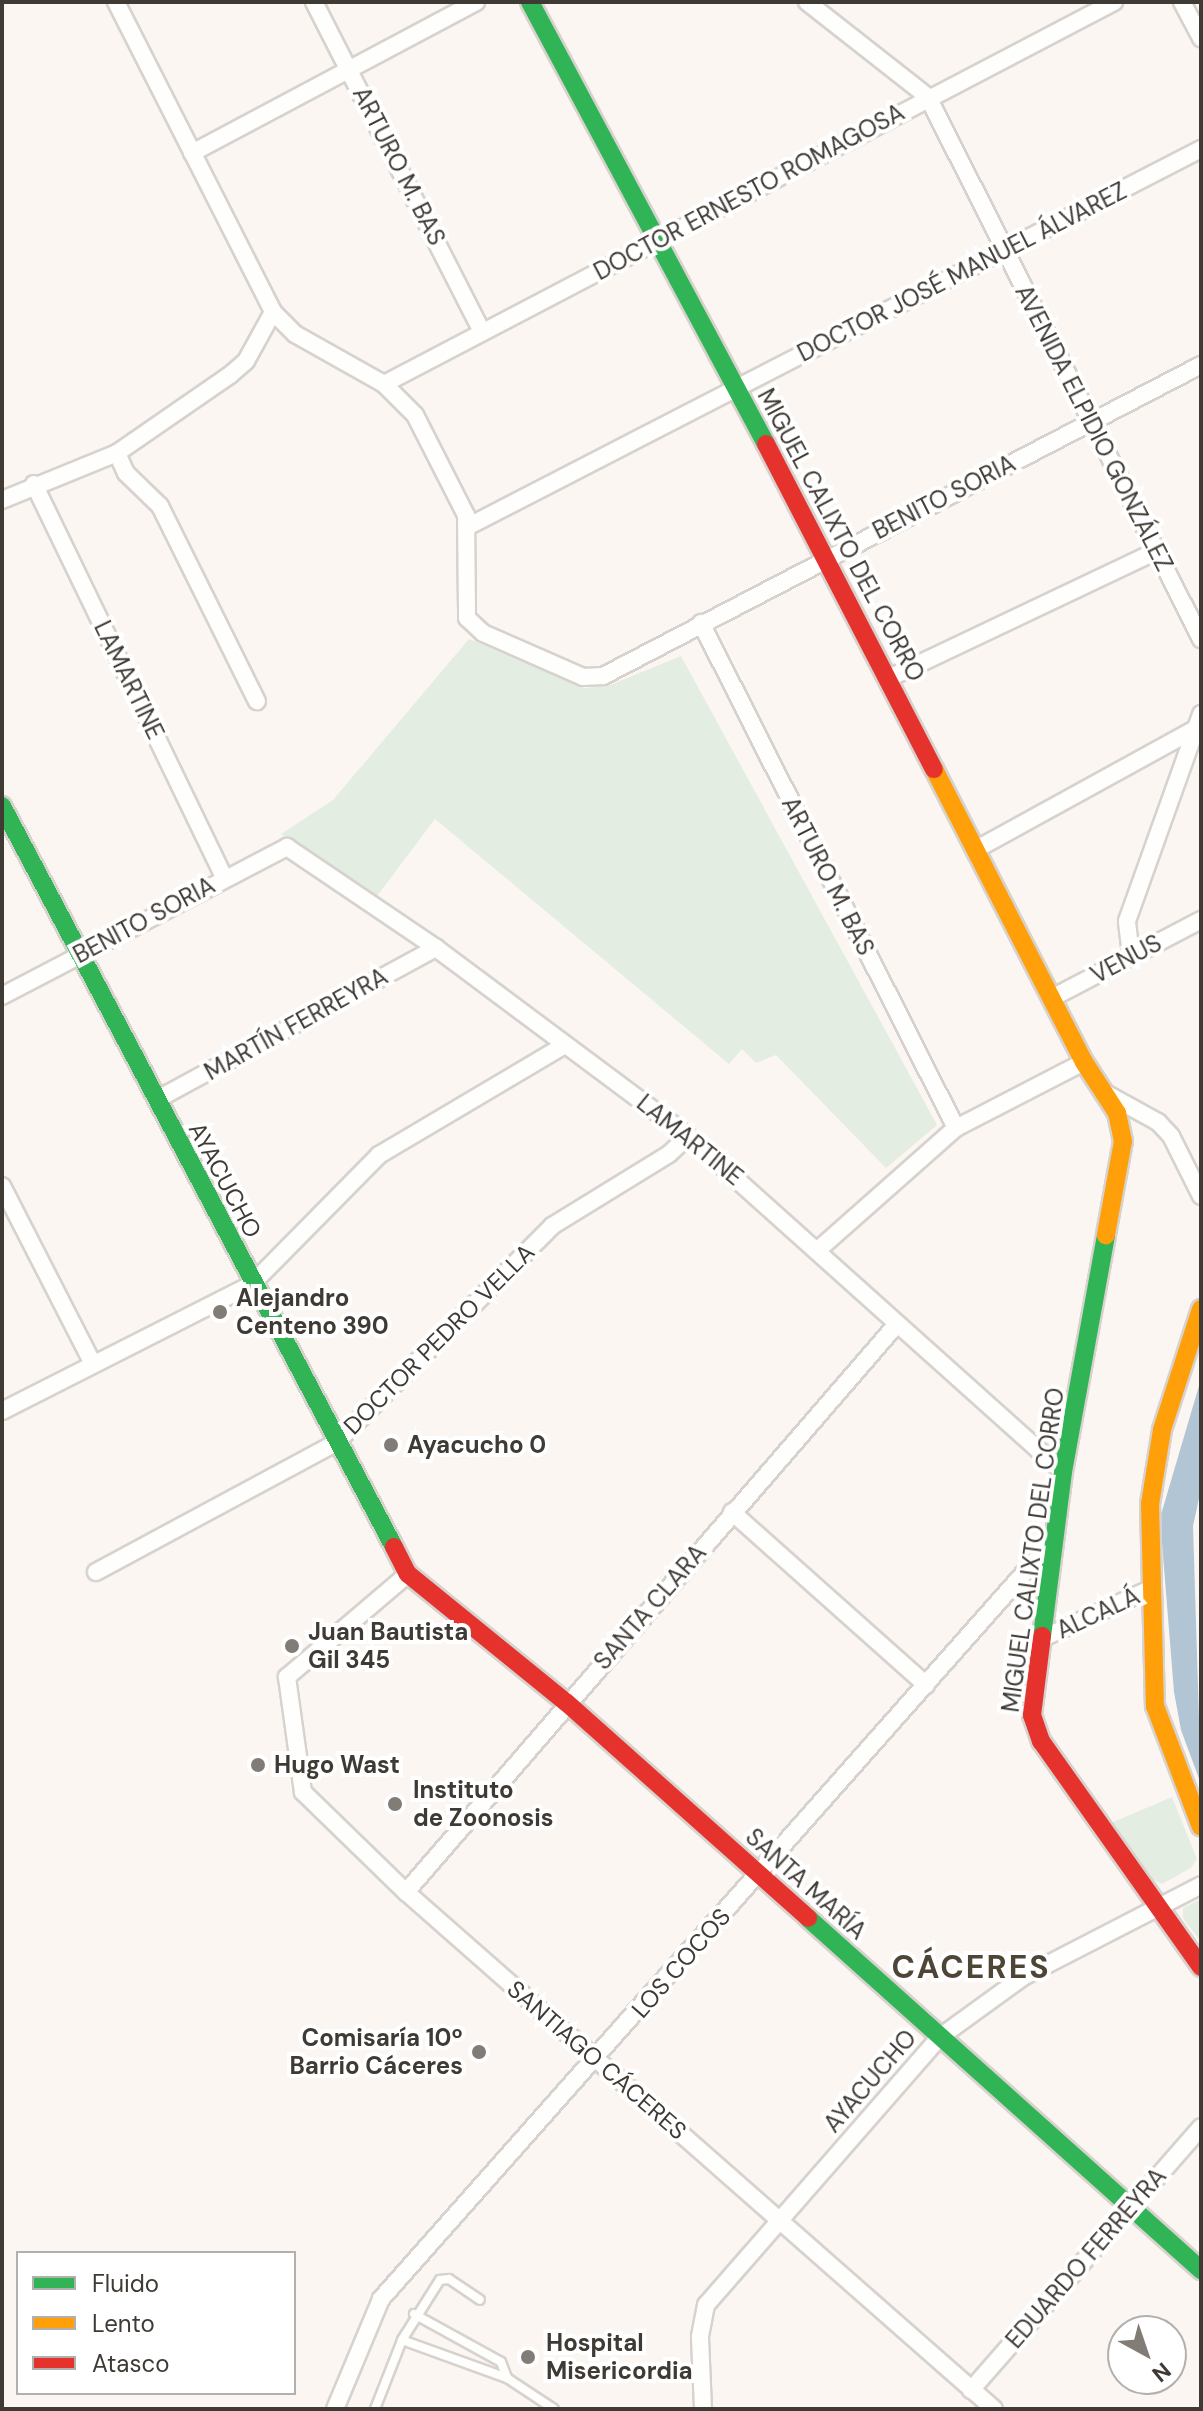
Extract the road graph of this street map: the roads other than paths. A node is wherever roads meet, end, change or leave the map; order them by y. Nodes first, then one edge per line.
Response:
1 (116, 2) edge
2 (314, 2) edge
3 (476, 2) edge
4 (530, 2) edge
5 (807, 2) edge
6 (1114, 2) edge
7 (1182, 2) edge
8 (1201, 38) edge
9 (350, 69) junction
10 (928, 97) junction
11 (1201, 149) edge
12 (192, 153) junction
13 (658, 241) junction
14 (1005, 250) junction
15 (273, 312) junction
16 (482, 332) junction
17 (1201, 365) edge
18 (384, 384) junction
19 (737, 388) junction
20 (1091, 422) junction
21 (117, 453) junction
22 (34, 484) junction
23 (2, 500) edge
24 (467, 527) junction
25 (1157, 551) junction
26 (827, 558) junction
27 (701, 623) junction
28 (1201, 639) edge
29 (889, 678) junction
30 (257, 701) dead end
31 (1200, 723) edge
32 (2, 806) edge
33 (287, 847) joint
34 (977, 849) junction
35 (224, 877) junction
36 (1201, 920) edge
37 (436, 948) junction
38 (80, 954) junction
39 (1131, 955) junction
40 (2, 996) edge
41 (1052, 998) junction
42 (565, 1045) junction
43 (1084, 1062) junction
44 (1106, 1093) junction
45 (156, 1100) junction
46 (956, 1128) junction
47 (688, 1136) junction
48 (2, 1186) edge
49 (1201, 1196) edge
50 (819, 1249) junction
51 (252, 1284) junction
52 (1201, 1309) edge
53 (897, 1324) junction
54 (93, 1364) junction
55 (2, 1411) edge
56 (336, 1443) junction
57 (1063, 1472) junction
58 (732, 1512) junction
59 (1057, 1536) junction
60 (96, 1572) dead end
61 (408, 1574) junction
62 (1152, 1588) junction
63 (1043, 1638) junction
64 (926, 1685) junction
65 (567, 1703) junction
66 (1201, 1827) edge
67 (759, 1875) junction
68 (1201, 1885) edge
69 (406, 1892) junction
70 (1156, 1907) junction
71 (1201, 1967) edge
72 (940, 2037) junction
73 (596, 2060) junction
74 (1201, 2127) edge
75 (1131, 2207) junction
76 (779, 2221) junction
77 (1201, 2270) edge
78 (480, 2300) dead end
79 (414, 2314) junction
80 (402, 2340) junction
81 (507, 2378) junction
82 (971, 2390) junction
83 (335, 2409) edge
84 (375, 2409) edge
85 (554, 2409) edge
86 (703, 2409) edge
87 (994, 2409) edge

1 - 12 street
2 - 9 street, ARTURO M. BAS
3 - 9 street
4 - 13 street, MIGUEL CALIXTO DEL CORRO
5 - 10 street, AVENIDA ELPIDIO GONZÁLEZ
6 - 10 street, DOCTOR ERNESTO ROMAGOSA
7 - 8 street
9 - 12 street
9 - 16 street, ARTURO M. BAS
10 - 13 street, DOCTOR ERNESTO ROMAGOSA
10 - 14 street, AVENIDA ELPIDIO GONZÁLEZ
11 - 14 street, DOCTOR JOSÉ MANUEL ÁLVAREZ
12 - 15 street
13 - 16 street, DOCTOR ERNESTO ROMAGOSA
13 - 19 street, MIGUEL CALIXTO DEL CORRO
14 - 19 street, DOCTOR JOSÉ MANUEL ÁLVAREZ
14 - 20 street, AVENIDA ELPIDIO GONZÁLEZ
15 - 18 street
15 - 21 street
16 - 18 street, DOCTOR ERNESTO ROMAGOSA
17 - 20 street, BENITO SORIA
18 - 24 street
19 - 24 street, DOCTOR JOSÉ MANUEL ÁLVAREZ
19 - 26 street, MIGUEL CALIXTO DEL CORRO
20 - 25 street, AVENIDA ELPIDIO GONZÁLEZ
20 - 26 street, BENITO SORIA
21 - 22 street
21 - 30 street
22 - 23 street
22 - 35 street, LAMARTINE
24 - 27 street, BENITO SORIA
25 - 28 street, AVENIDA ELPIDIO GONZÁLEZ
25 - 29 street
26 - 27 street, BENITO SORIA
26 - 29 street, MIGUEL CALIXTO DEL CORRO
27 - 46 street, ARTURO M. BAS
29 - 34 street, MIGUEL CALIXTO DEL CORRO
31 - 34 street
31 - 39 street
32 - 38 street, AYACUCHO
33 - 35 street, BENITO SORIA
33 - 37 street, LAMARTINE
34 - 41 street, MIGUEL CALIXTO DEL CORRO
35 - 38 street, BENITO SORIA
36 - 39 street, VENUS
37 - 42 street, LAMARTINE
37 - 45 street, MARTÍN FERREYRA
38 - 40 street, BENITO SORIA
38 - 45 street, AYACUCHO
39 - 41 street, VENUS
41 - 43 street, MIGUEL CALIXTO DEL CORRO
42 - 47 street, LAMARTINE
42 - 51 street
43 - 44 street, MIGUEL CALIXTO DEL CORRO
43 - 46 street
44 - 49 street, MIGUEL CALIXTO DEL CORRO
44 - 57 street, MIGUEL CALIXTO DEL CORRO
45 - 51 street, AYACUCHO
46 - 50 street
47 - 50 street, LAMARTINE
47 - 56 street, DOCTOR PEDRO VELLA
48 - 54 street
50 - 53 street, LAMARTINE
51 - 54 street
51 - 56 street, AYACUCHO
52 - 62 street
53 - 57 street, LAMARTINE
53 - 58 street, SANTA CLARA
54 - 55 street
56 - 60 street, DOCTOR PEDRO VELLA
56 - 61 street, AYACUCHO
57 - 59 street, MIGUEL CALIXTO DEL CORRO
58 - 64 street
58 - 65 street, SANTA CLARA
59 - 63 street, MIGUEL CALIXTO DEL CORRO
59 - 64 street, LOS COCOS
61 - 65 street, SANTA MARÍA
61 - 69 street, SANTIAGO CÁCERES
62 - 63 street, ALCALÁ
62 - 66 street
63 - 70 street, MIGUEL CALIXTO DEL CORRO
64 - 67 street, LOS COCOS
65 - 67 street, SANTA MARÍA
65 - 69 street, SANTA CLARA
67 - 72 street, SANTA MARÍA
67 - 73 street, LOS COCOS
68 - 70 street, AYACUCHO
69 - 73 street, SANTIAGO CÁCERES
70 - 71 street, MIGUEL CALIXTO DEL CORRO
70 - 72 street, AYACUCHO
72 - 75 street, SANTA MARÍA
72 - 76 street, AYACUCHO
73 - 76 street, SANTIAGO CÁCERES
73 - 83 street, LOS COCOS
74 - 75 street, EDUARDO FERREYRA
75 - 77 street, SANTA MARÍA
75 - 82 street, EDUARDO FERREYRA
76 - 82 street, SANTIAGO CÁCERES
76 - 86 street, AYACUCHO
78 - 79 lane
79 - 80 lane
79 - 81 lane
80 - 81 lane
80 - 84 lane
81 - 85 lane
82 - 87 street, SANTIAGO CÁCERES

